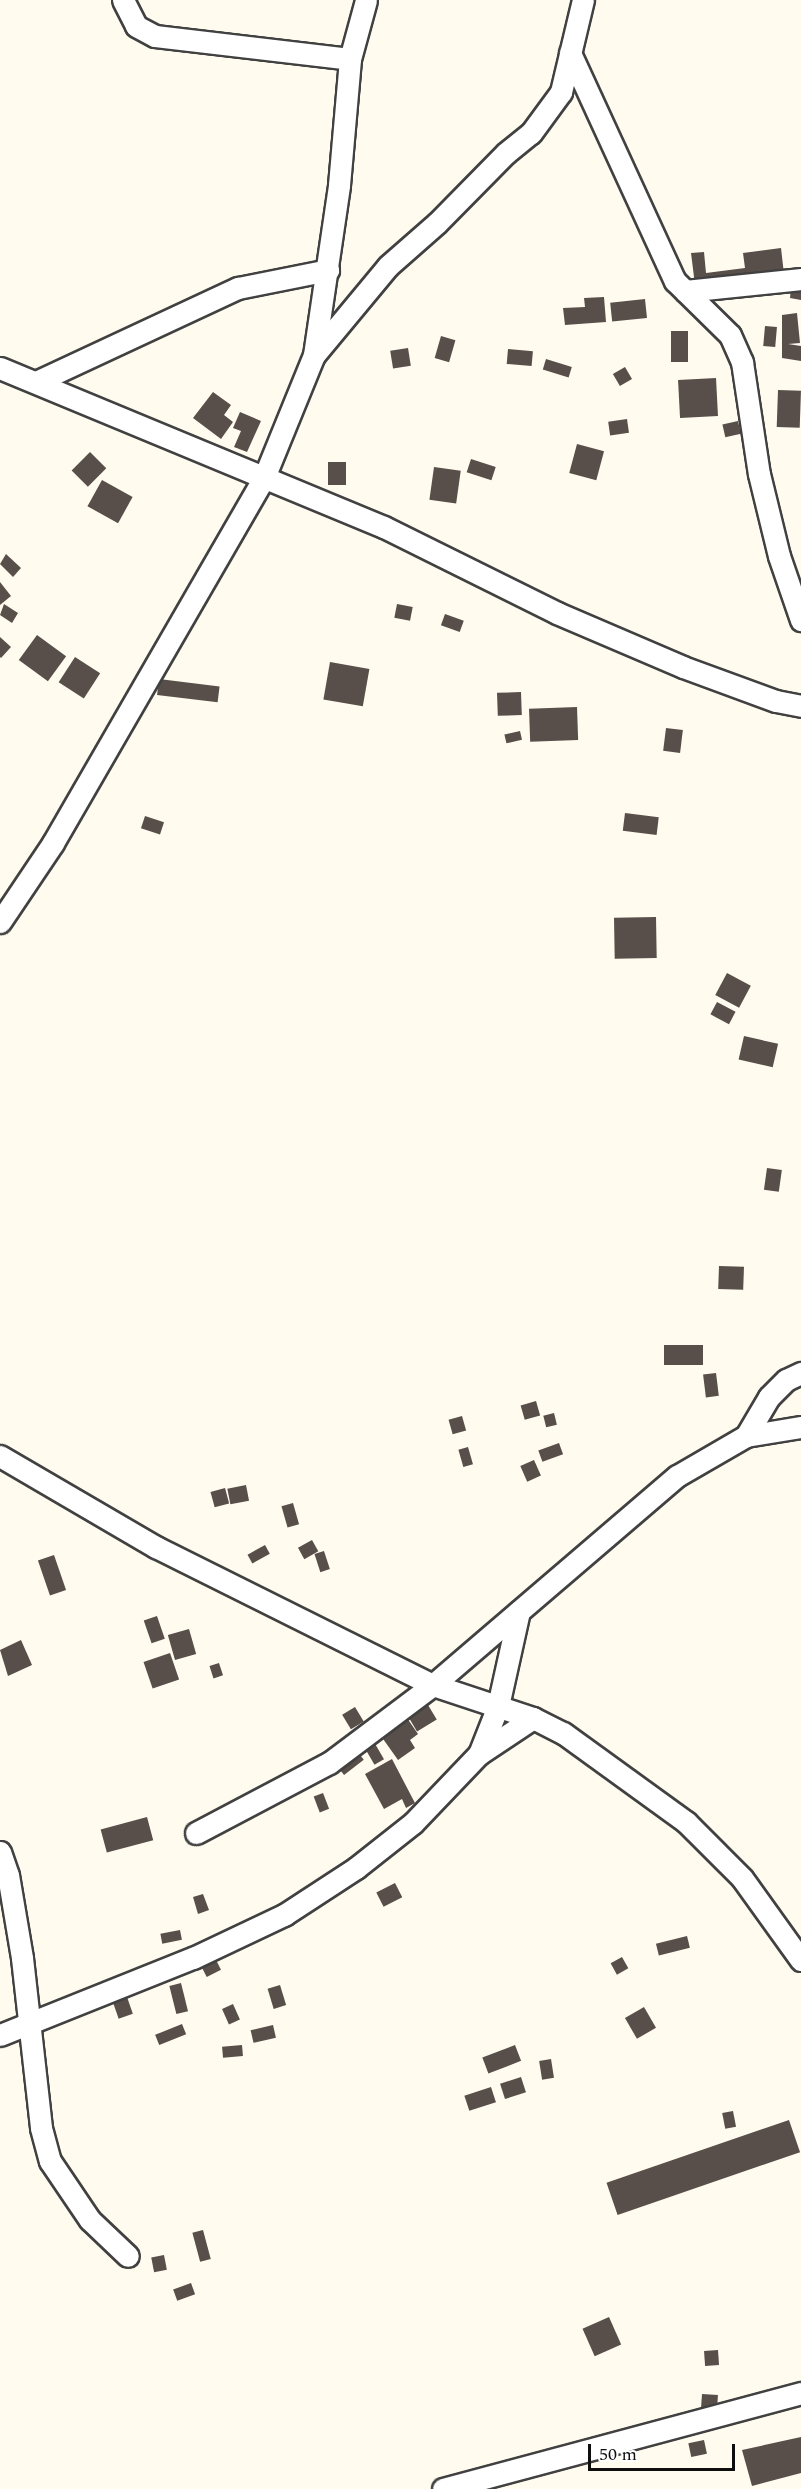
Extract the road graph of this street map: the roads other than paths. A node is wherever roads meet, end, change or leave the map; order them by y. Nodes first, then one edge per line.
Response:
1 (123, 0) edge
2 (366, 0) edge
3 (583, 0) edge
4 (570, 53) junction
5 (350, 59) junction
6 (328, 270) junction
7 (801, 279) edge
8 (685, 291) junction
9 (314, 355) junction
10 (0, 368) edge
11 (36, 382) junction
12 (263, 480) junction
13 (801, 620) edge
14 (801, 706) edge
15 (0, 922) edge
16 (801, 1373) edge
17 (801, 1427) edge
18 (746, 1436) junction
19 (0, 1456) edge
20 (519, 1611) junction
21 (433, 1685) junction
22 (498, 1706) junction
23 (533, 1718) junction
24 (479, 1754) junction
25 (196, 1833) dead end
26 (0, 1852) edge
27 (801, 1960) edge
28 (32, 2021) junction
29 (0, 2035) edge
30 (128, 2256) dead end
31 (801, 2393) edge
32 (444, 2489) edge

1 - 5 street
2 - 5 street
3 - 4 street
4 - 8 street
4 - 9 street
5 - 6 street
6 - 9 street
6 - 11 street
7 - 8 street
8 - 13 street
9 - 12 street
10 - 11 street
11 - 12 street
12 - 14 street
12 - 15 street
16 - 18 street
17 - 18 street
18 - 20 street
19 - 21 street
20 - 21 street
20 - 22 street
21 - 22 street
21 - 25 street
22 - 23 street
22 - 24 street
23 - 24 street
23 - 27 street
24 - 28 street
26 - 28 street
28 - 29 street
28 - 30 street
31 - 32 street

